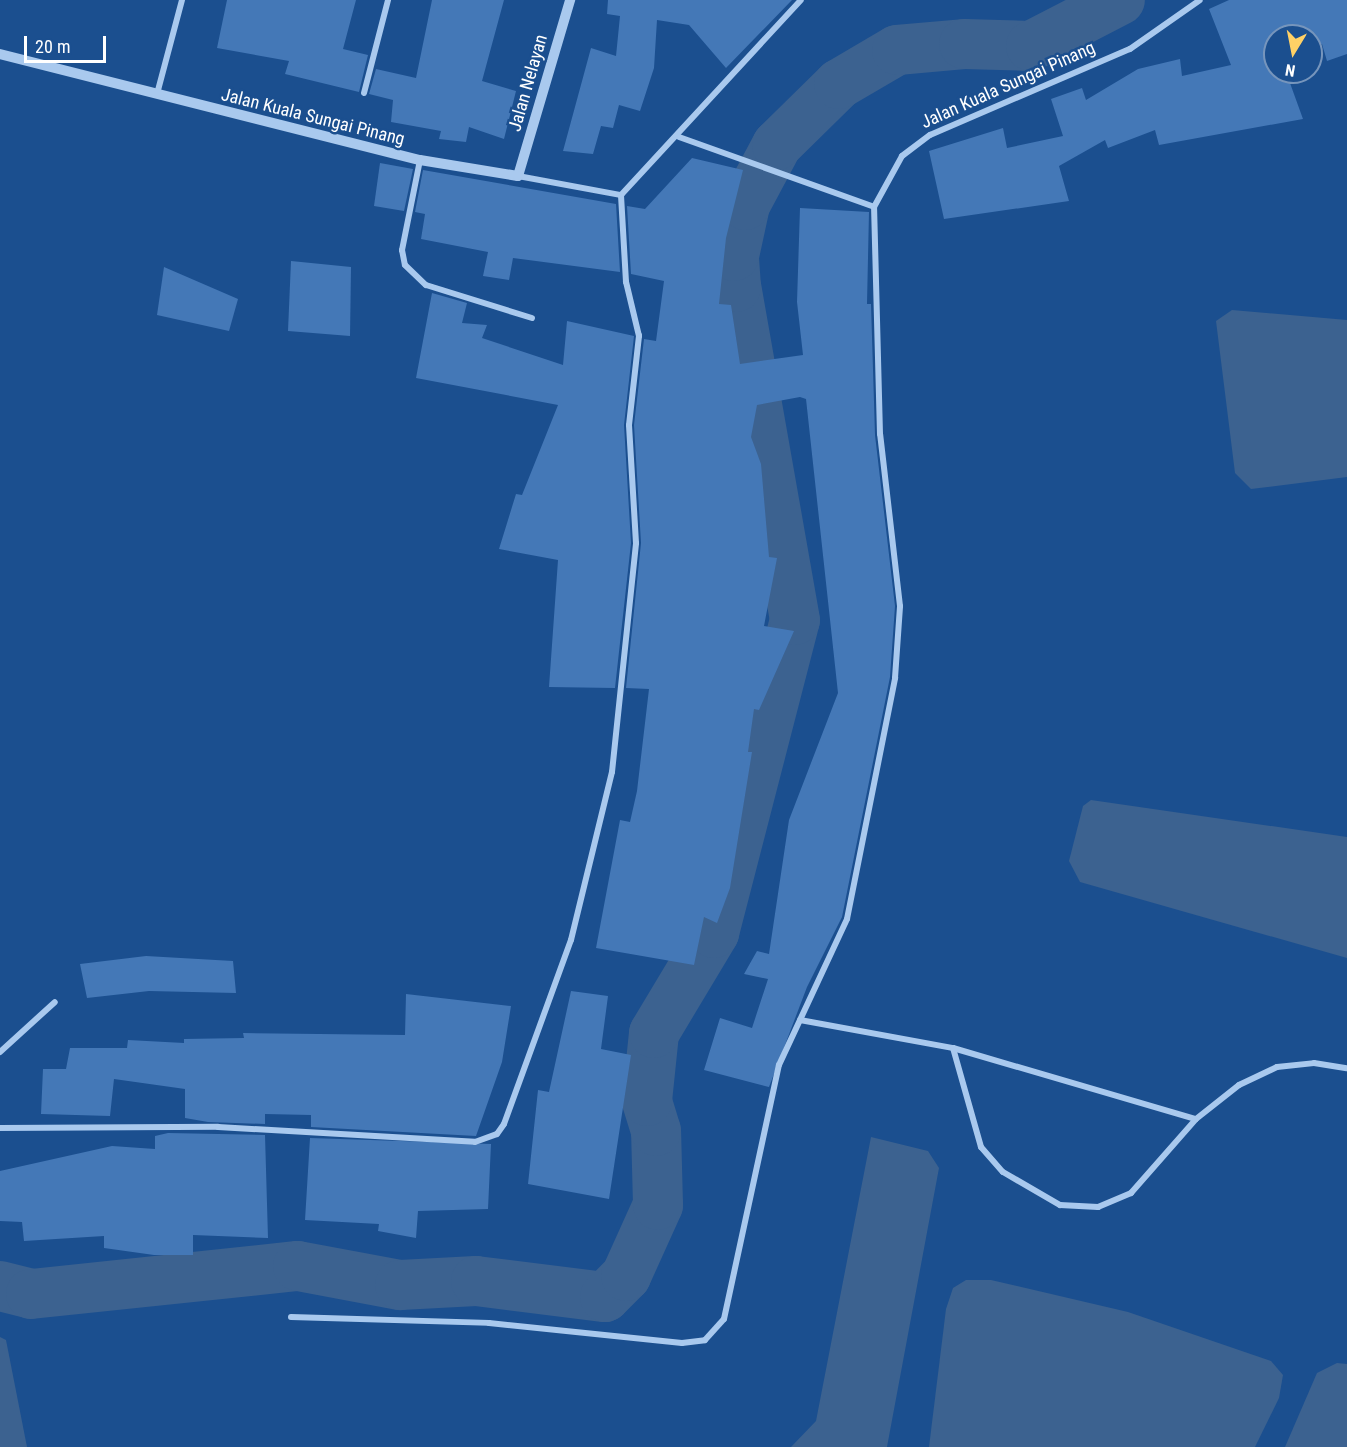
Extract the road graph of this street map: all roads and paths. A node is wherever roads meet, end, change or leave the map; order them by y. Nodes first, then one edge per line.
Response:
1 (182, 0) edge
2 (388, 0) edge
3 (570, 0) edge
4 (801, 0) edge
5 (1200, 0) edge
6 (0, 54) edge
7 (364, 93) dead end
8 (157, 95) junction
9 (680, 137) junction
10 (420, 160) junction
11 (518, 176) junction
12 (621, 195) junction
13 (874, 207) junction
14 (532, 318) dead end
15 (55, 1002) dead end
16 (800, 1020) junction
17 (953, 1048) junction
18 (0, 1052) edge
19 (1347, 1068) edge
20 (1196, 1119) junction
21 (0, 1128) edge
22 (291, 1317) dead end

1 - 8 street
2 - 7 street
3 - 11 street, Jalan Nelayan
4 - 9 street
5 - 13 street, Jalan Kuala Sungai Pinang
6 - 8 street, Jalan Kuala Sungai Pinang
8 - 10 street, Jalan Kuala Sungai Pinang
9 - 12 street
9 - 13 street
10 - 11 street, Jalan Kuala Sungai Pinang
10 - 14 street
11 - 12 street, Jalan Kuala Sungai Pinang
12 - 21 street
13 - 16 street
15 - 18 street
16 - 17 street
16 - 22 street
17 - 20 street
17 - 20 street
19 - 20 street

